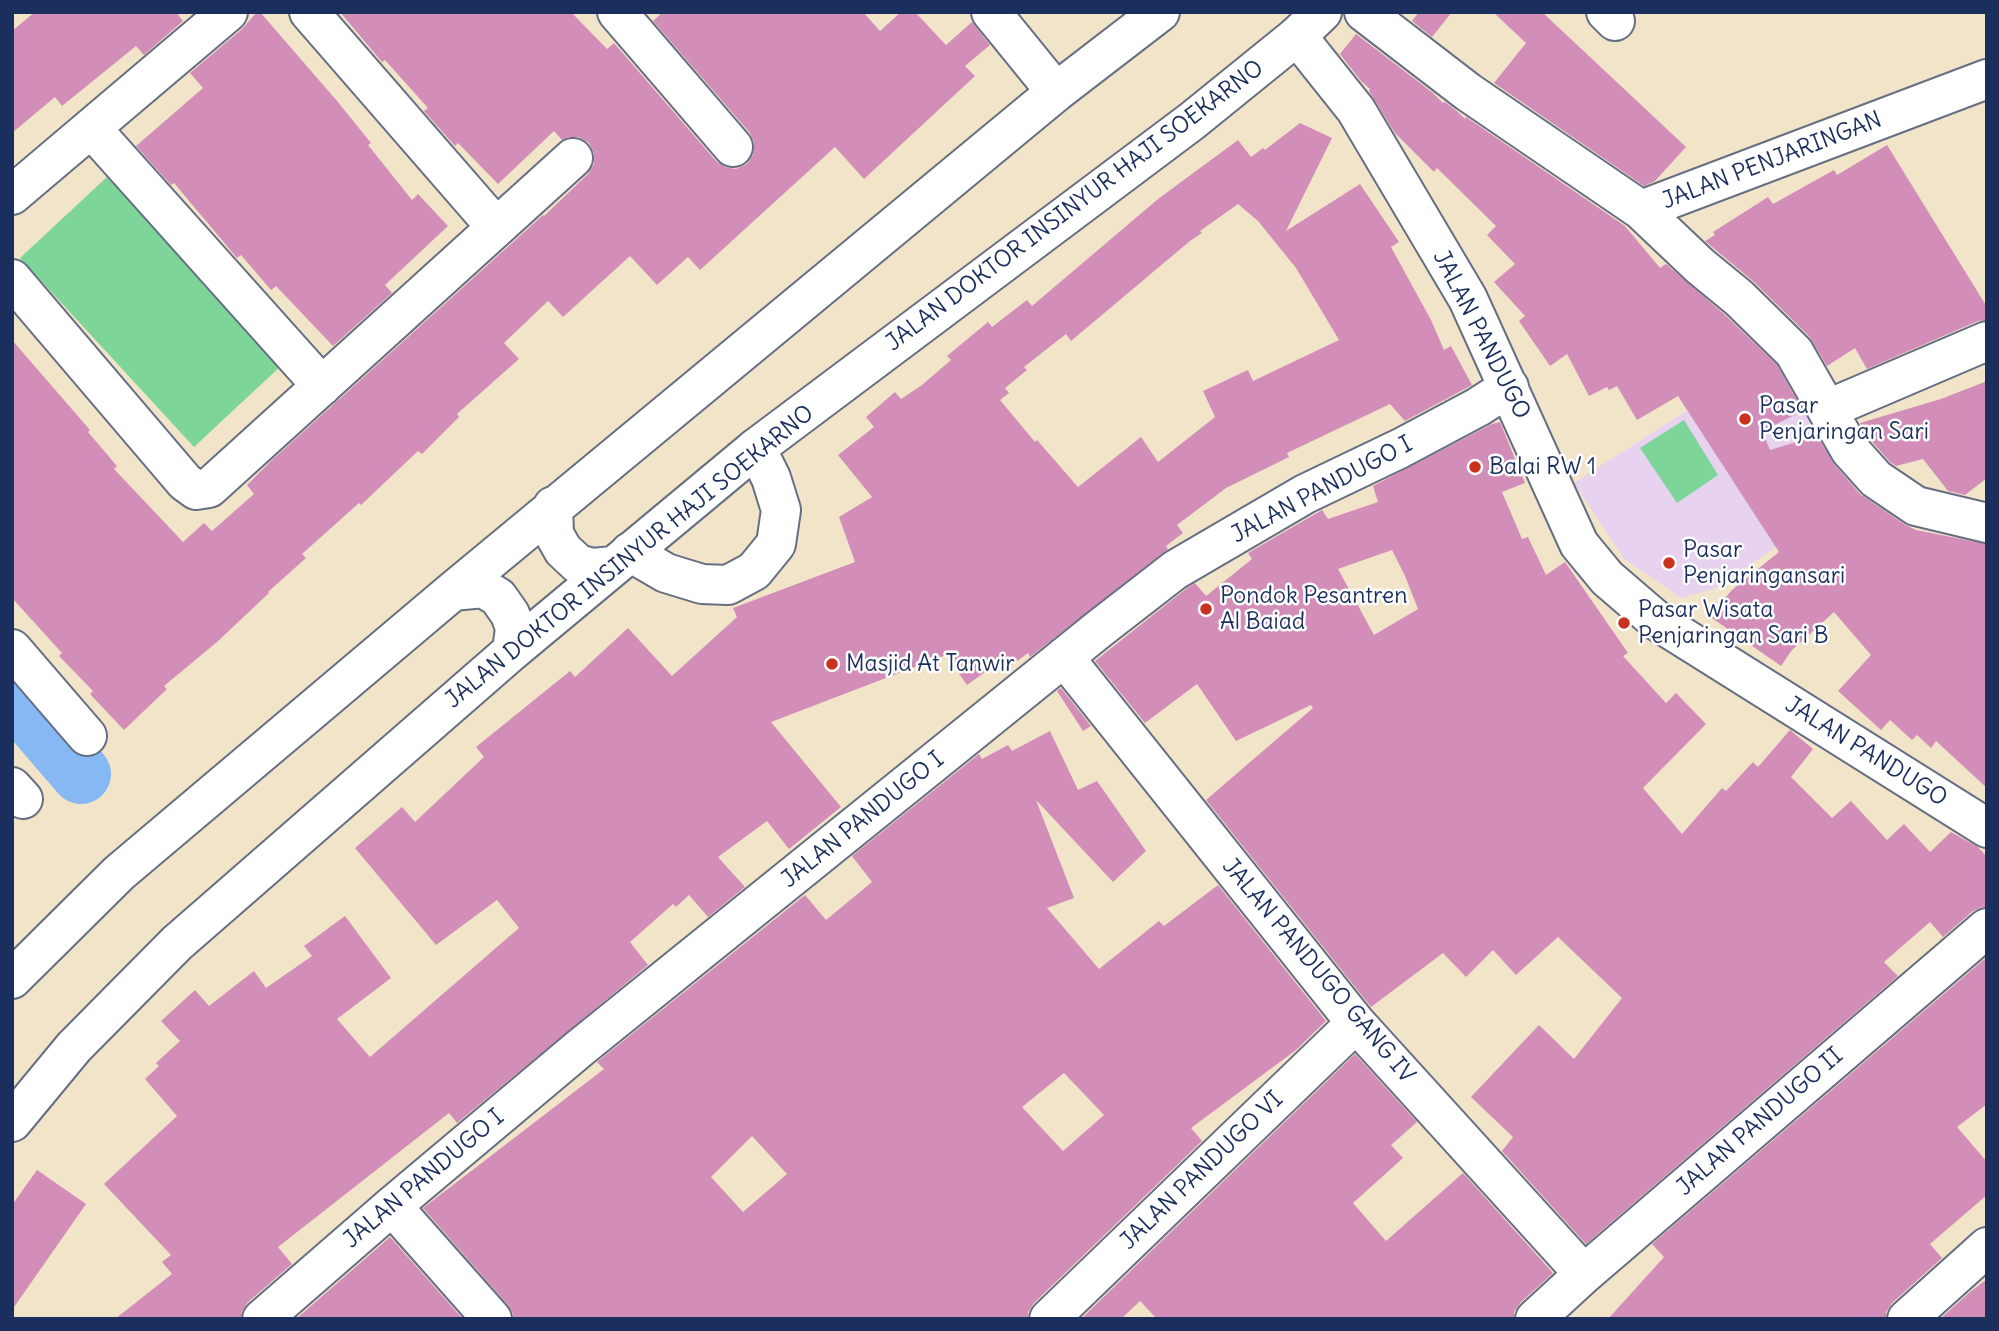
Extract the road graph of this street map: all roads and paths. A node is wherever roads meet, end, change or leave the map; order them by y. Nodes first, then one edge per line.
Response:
1 (228, 12) edge
2 (309, 12) edge
3 (617, 12) edge
4 (991, 12) edge
5 (1160, 12) edge
6 (1364, 12) edge
7 (1309, 24) edge
8 (1987, 79) edge
9 (1056, 92) junction
10 (91, 128) junction
11 (733, 147) dead end
12 (573, 158) dead end
13 (12, 195) edge
14 (1641, 210) junction
15 (496, 227) junction
16 (12, 279) edge
17 (1987, 341) edge
18 (321, 386) junction
19 (1509, 387) junction
20 (1828, 409) junction
21 (756, 448) junction
22 (553, 506) junction
23 (1987, 523) edge
24 (622, 559) junction
25 (453, 591) junction
26 (12, 649) edge
27 (512, 651) junction
28 (1065, 657) junction
29 (87, 736) dead end
30 (1987, 828) edge
31 (1987, 928) edge
32 (12, 979) edge
33 (1356, 1023) junction
34 (12, 1122) edge
35 (392, 1206) junction
36 (1987, 1247) edge
37 (1584, 1274) junction
38 (262, 1319) edge
39 (492, 1319) edge
40 (1049, 1319) edge
41 (1535, 1319) edge
42 (1907, 1319) edge

1 - 10 street
2 - 15 street
3 - 11 street
4 - 9 street
5 - 9 street
6 - 14 street, JALAN PENJARINGAN
7 - 19 street, JALAN PANDUGO
7 - 21 street, JALAN DOKTOR INSINYUR HAJI SOEKARNO
8 - 14 street, JALAN PENJARINGAN
9 - 22 street
10 - 13 street
10 - 18 street
12 - 15 street
14 - 20 street
15 - 18 street
16 - 18 street
17 - 20 street
19 - 28 street, JALAN PANDUGO I
19 - 30 street, JALAN PANDUGO
20 - 23 street
21 - 24 street, JALAN DOKTOR INSINYUR HAJI SOEKARNO
21 - 24 street
22 - 24 street
22 - 25 street
24 - 27 street, JALAN DOKTOR INSINYUR HAJI SOEKARNO
25 - 27 street
25 - 32 street
26 - 29 street
27 - 34 street, JALAN DOKTOR INSINYUR HAJI SOEKARNO
28 - 33 street, JALAN PANDUGO GANG IV
28 - 35 street, JALAN PANDUGO I
31 - 37 street, JALAN PANDUGO II
33 - 37 street, JALAN PANDUGO GANG IV
33 - 40 street, JALAN PANDUGO VI
35 - 38 street, JALAN PANDUGO I
35 - 39 street
36 - 42 street
37 - 41 street, JALAN PANDUGO II

